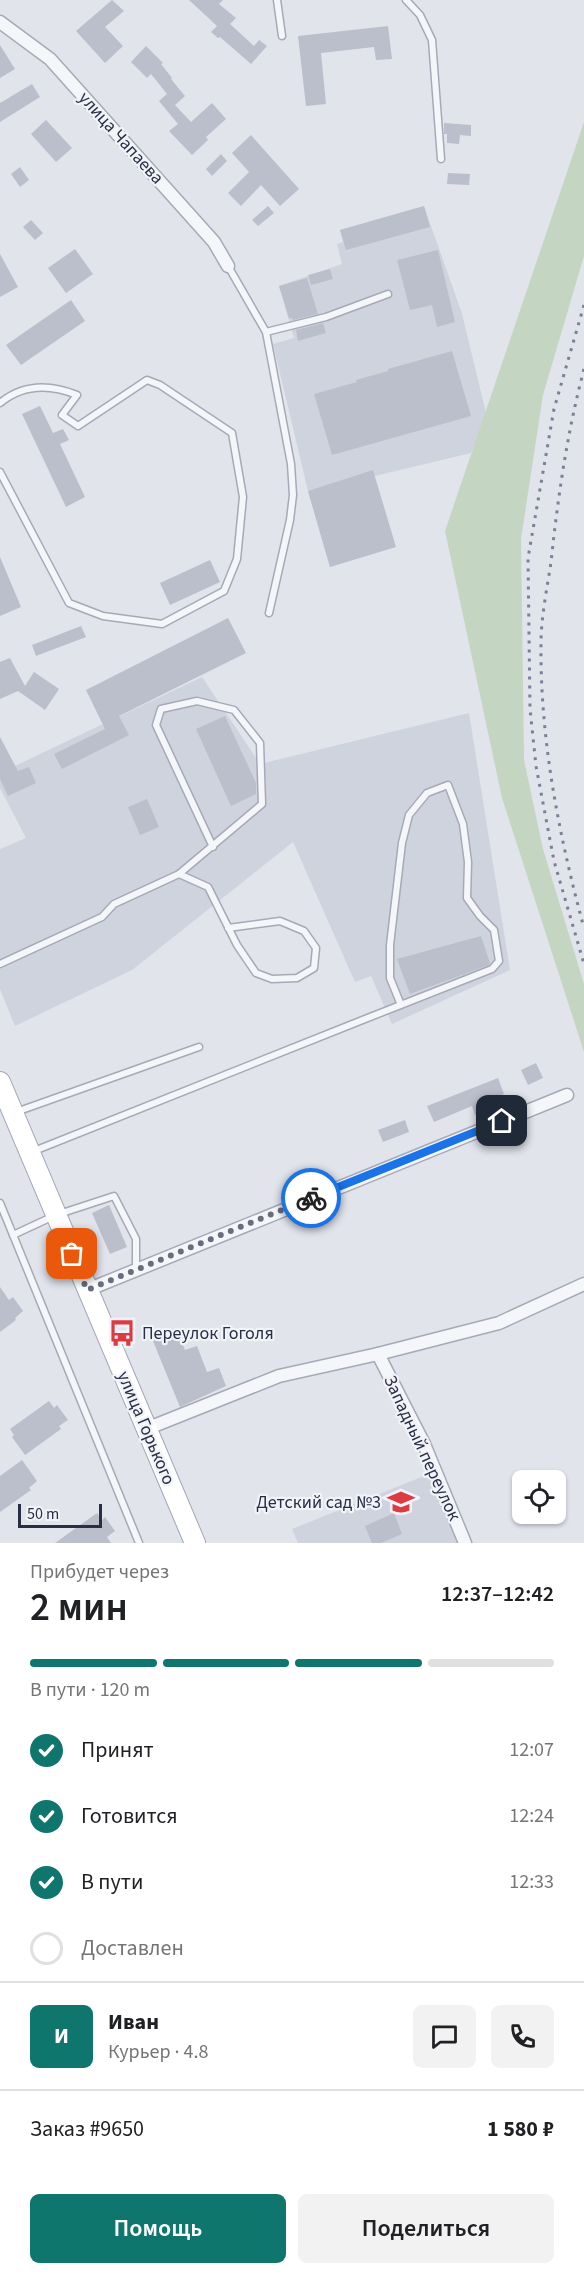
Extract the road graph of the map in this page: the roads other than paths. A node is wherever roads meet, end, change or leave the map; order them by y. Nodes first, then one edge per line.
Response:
1 (277, 0) edge
2 (406, 0) edge
3 (0, 22) edge
4 (282, 36) dead end
5 (441, 159) dead end
6 (228, 266) joint
7 (388, 294) dead end
8 (266, 332) junction
9 (0, 403) edge
10 (0, 472) edge
11 (269, 613) dead end
12 (213, 847) junction
13 (179, 874) junction
14 (228, 928) junction
15 (0, 964) edge
16 (401, 1005) junction
17 (199, 1047) dead end
18 (567, 1095) dead end
19 (5, 1099) edge
20 (30, 1153) junction
21 (0, 1203) edge
22 (56, 1215) junction
23 (13, 1235) junction
24 (136, 1269) junction
25 (584, 1284) edge
26 (87, 1290) junction
27 (378, 1354) junction
28 (146, 1429) junction
29 (139, 1543) edge
30 (195, 1543) edge
31 (465, 1543) edge

1 - 4 lane
2 - 5 lane
3 - 6 street, улица Чапаева
6 - 8 lane
7 - 8 lane
8 - 11 lane
9 - 10 lane
12 - 12 lane
12 - 13 lane
13 - 14 lane
13 - 15 lane
14 - 14 lane
16 - 16 lane
16 - 20 lane
17 - 19 lane
18 - 24 street
19 - 20 main road, улица Горького
20 - 22 main road, улица Горького
21 - 23 lane
22 - 23 lane
22 - 24 lane
22 - 26 main road, улица Горького
23 - 29 lane
24 - 26 street
25 - 27 street, Западный переулок
26 - 28 main road, улица Горького
27 - 28 street, Западный переулок
27 - 31 street, Западный переулок
28 - 30 main road, улица Горького

